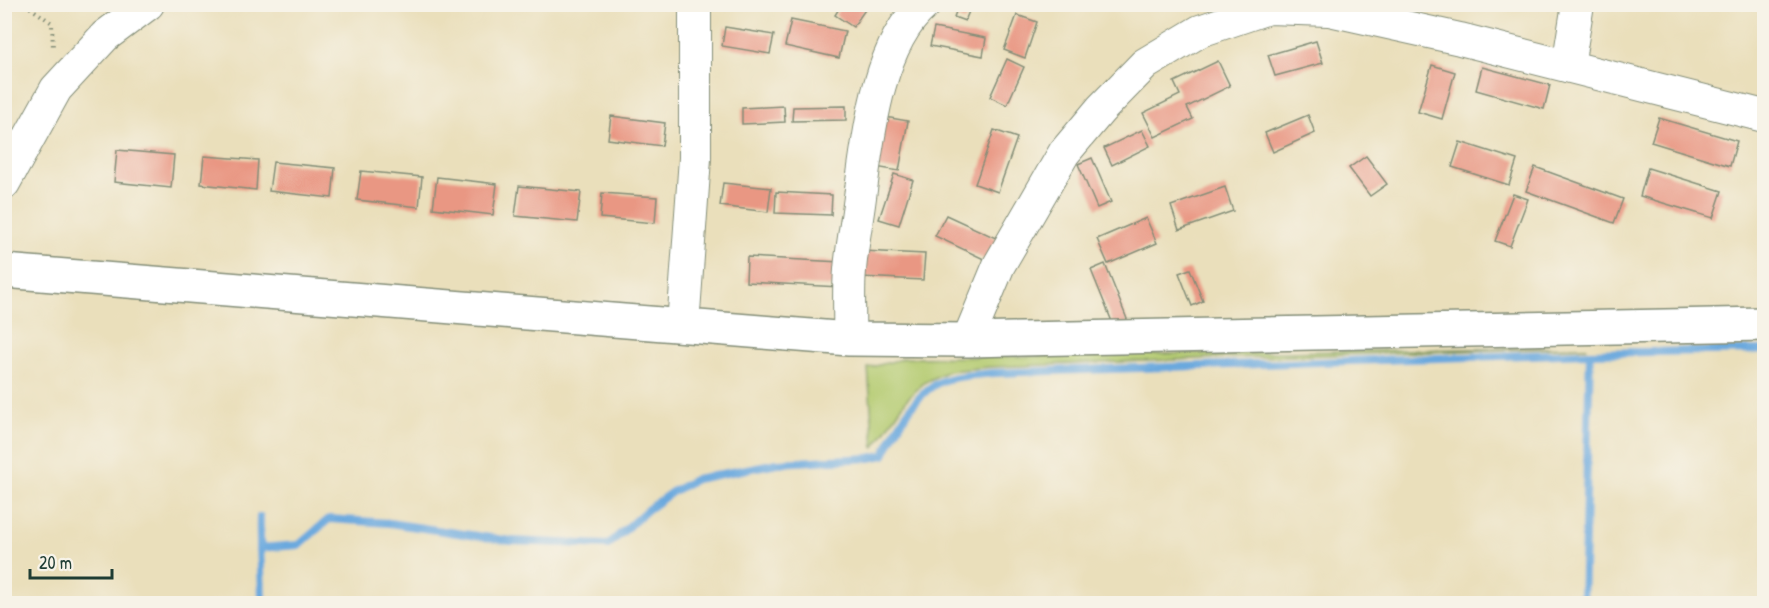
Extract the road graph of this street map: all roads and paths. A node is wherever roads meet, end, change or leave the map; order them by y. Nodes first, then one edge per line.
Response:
1 (25, 4) edge
2 (148, 4) edge
3 (696, 4) edge
4 (925, 4) edge
5 (1578, 4) edge
6 (1268, 6) edge
7 (1568, 66) junction
8 (56, 88) junction
9 (1764, 116) edge
10 (4, 183) edge
11 (4, 271) edge
12 (1764, 324) edge
13 (683, 326) junction
14 (849, 339) junction
15 (968, 340) junction

1 - 8 path
2 - 8 street
3 - 13 street
4 - 14 street
5 - 7 street
6 - 7 street
6 - 15 street
7 - 9 street
8 - 10 street
11 - 13 street
12 - 15 street
13 - 14 street
14 - 15 street

